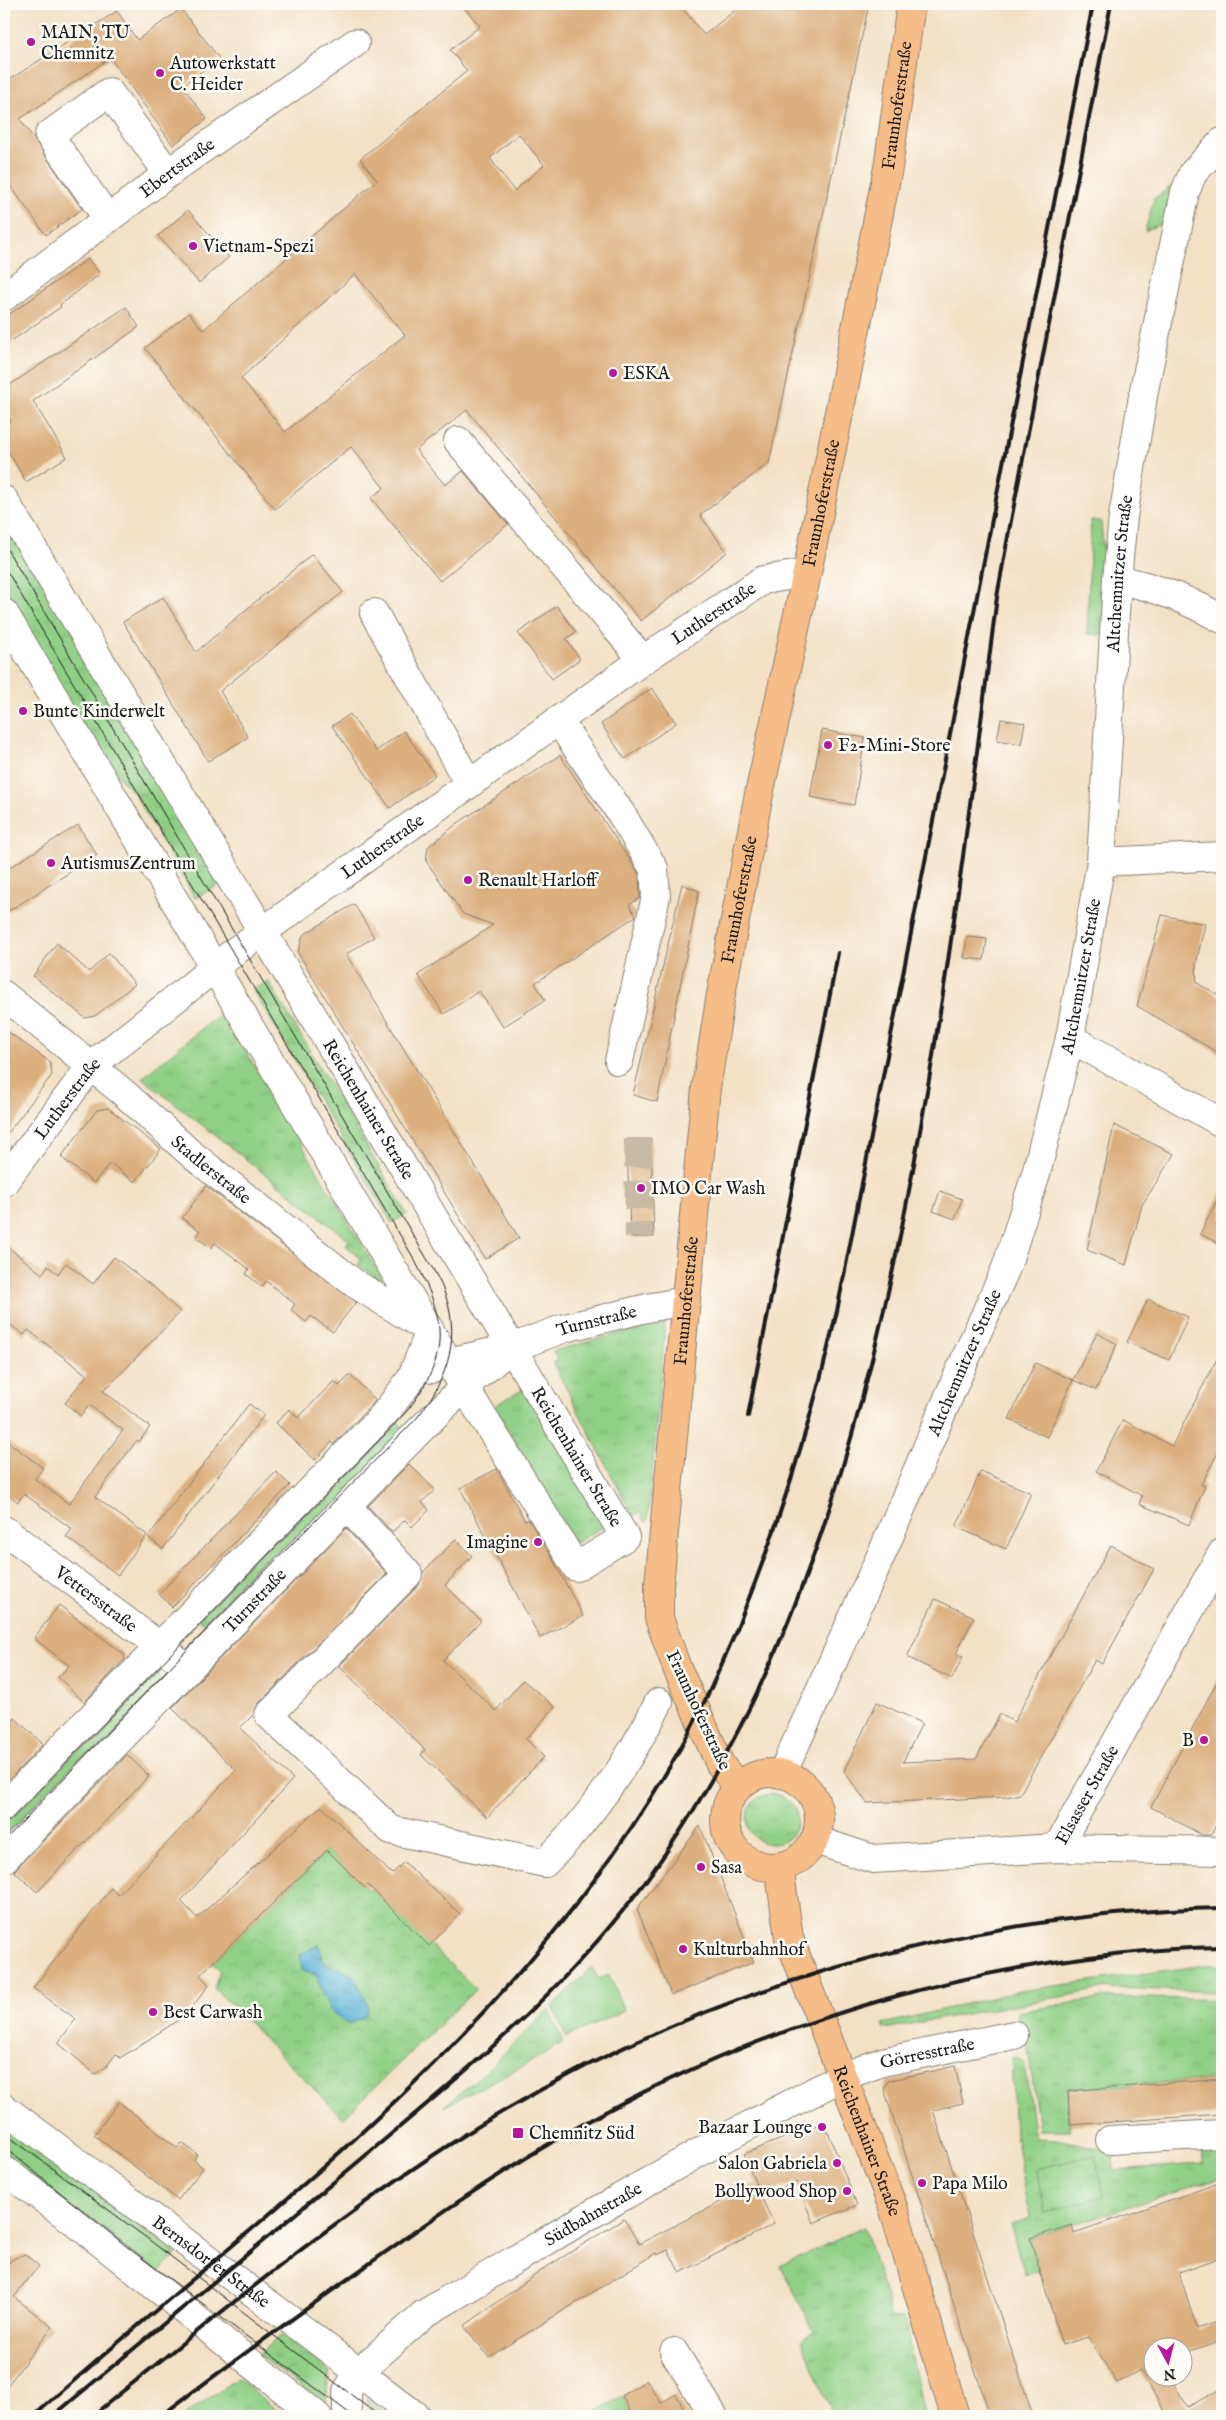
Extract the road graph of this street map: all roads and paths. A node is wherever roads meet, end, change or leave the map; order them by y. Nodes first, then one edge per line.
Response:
1 (911, 4) edge
2 (355, 42) dead end
3 (1222, 142) edge
4 (168, 174) junction
5 (108, 219) junction
6 (4, 297) edge
7 (458, 441) dead end
8 (4, 500) edge
9 (807, 573) junction
10 (1117, 579) junction
11 (4, 613) edge
12 (374, 613) dead end
13 (1222, 619) edge
14 (643, 660) junction
15 (558, 720) junction
16 (468, 784) junction
17 (1222, 856) edge
18 (1101, 862) junction
19 (262, 931) junction
20 (215, 968) junction
21 (4, 995) edge
22 (1070, 1038) junction
23 (619, 1061) dead end
24 (91, 1066) junction
25 (1222, 1123) edge
26 (4, 1182) edge
27 (686, 1301) junction
28 (430, 1331) junction
29 (511, 1348) junction
30 (449, 1362) junction
31 (411, 1379) junction
32 (464, 1387) junction
33 (347, 1506) junction
34 (4, 1530) edge
35 (1222, 1553) edge
36 (159, 1646) junction
37 (188, 1668) junction
38 (659, 1702) dead end
39 (782, 1774) junction
40 (738, 1787) junction
41 (4, 1807) edge
42 (815, 1840) junction
43 (1056, 1848) junction
44 (1222, 1851) edge
45 (4, 1859) edge
46 (779, 1866) junction
47 (1014, 2034) dead end
48 (842, 2077) junction
49 (4, 2108) edge
50 (1222, 2134) edge
51 (1110, 2140) dead end
52 (4, 2170) edge
53 (674, 2352) dead end
54 (358, 2372) junction
55 (317, 2416) edge
56 (347, 2416) edge
57 (416, 2416) edge
58 (713, 2416) edge
59 (955, 2416) edge

1 - 9 main road, Fraunhoferstraße
2 - 4 street, Ebertstraße
3 - 10 street, Altchemnitzer Straße
4 - 5 street, Ebertstraße
4 - 5 street
5 - 6 street, Ebertstraße
7 - 14 street
8 - 19 street, Reichenhainer Straße
9 - 14 street, Lutherstraße
9 - 27 main road, Fraunhoferstraße
10 - 13 street
10 - 18 street, Altchemnitzer Straße
11 - 20 street, Reichenhainer Straße
12 - 16 street
14 - 15 street, Lutherstraße
15 - 16 street, Lutherstraße
15 - 23 street
16 - 19 street, Lutherstraße
17 - 18 street
18 - 22 street, Altchemnitzer Straße
19 - 20 street, Lutherstraße
19 - 29 street, Reichenhainer Straße
20 - 24 street, Lutherstraße
20 - 28 street, Reichenhainer Straße
21 - 24 street, Stadlerstraße
22 - 25 street
22 - 39 street, Altchemnitzer Straße
24 - 26 street, Lutherstraße
24 - 28 street, Stadlerstraße
27 - 29 street, Turnstraße
27 - 40 main road, Fraunhoferstraße
28 - 30 street, Reichenhainer Straße
28 - 31 street, Turnstraße
29 - 30 street, Turnstraße
29 - 32 street, Turnstraße
29 - 32 street, Reichenhainer Straße
30 - 31 street, Turnstraße
30 - 32 street, Reichenhainer Straße
31 - 36 street, Turnstraße
32 - 33 street, Turnstraße
33 - 37 street, Turnstraße
33 - 38 street
34 - 36 street, Vettersstraße
35 - 43 street, Elsasser Straße
36 - 37 street, Vettersstraße
36 - 41 street, Turnstraße
37 - 45 street, Turnstraße
39 - 40 main road
39 - 42 main road
40 - 46 main road
42 - 43 street, Elsasser Straße
42 - 46 main road
43 - 44 street
46 - 48 main road, Reichenhainer Straße
47 - 48 street, Görresstraße
48 - 54 street, Südbahnstraße
48 - 59 main road, Reichenhainer Straße
49 - 54 street, Bernsdorfer Straße
50 - 51 street
52 - 55 street
53 - 58 street
54 - 56 street
54 - 57 street, Bernsdorfer Straße

